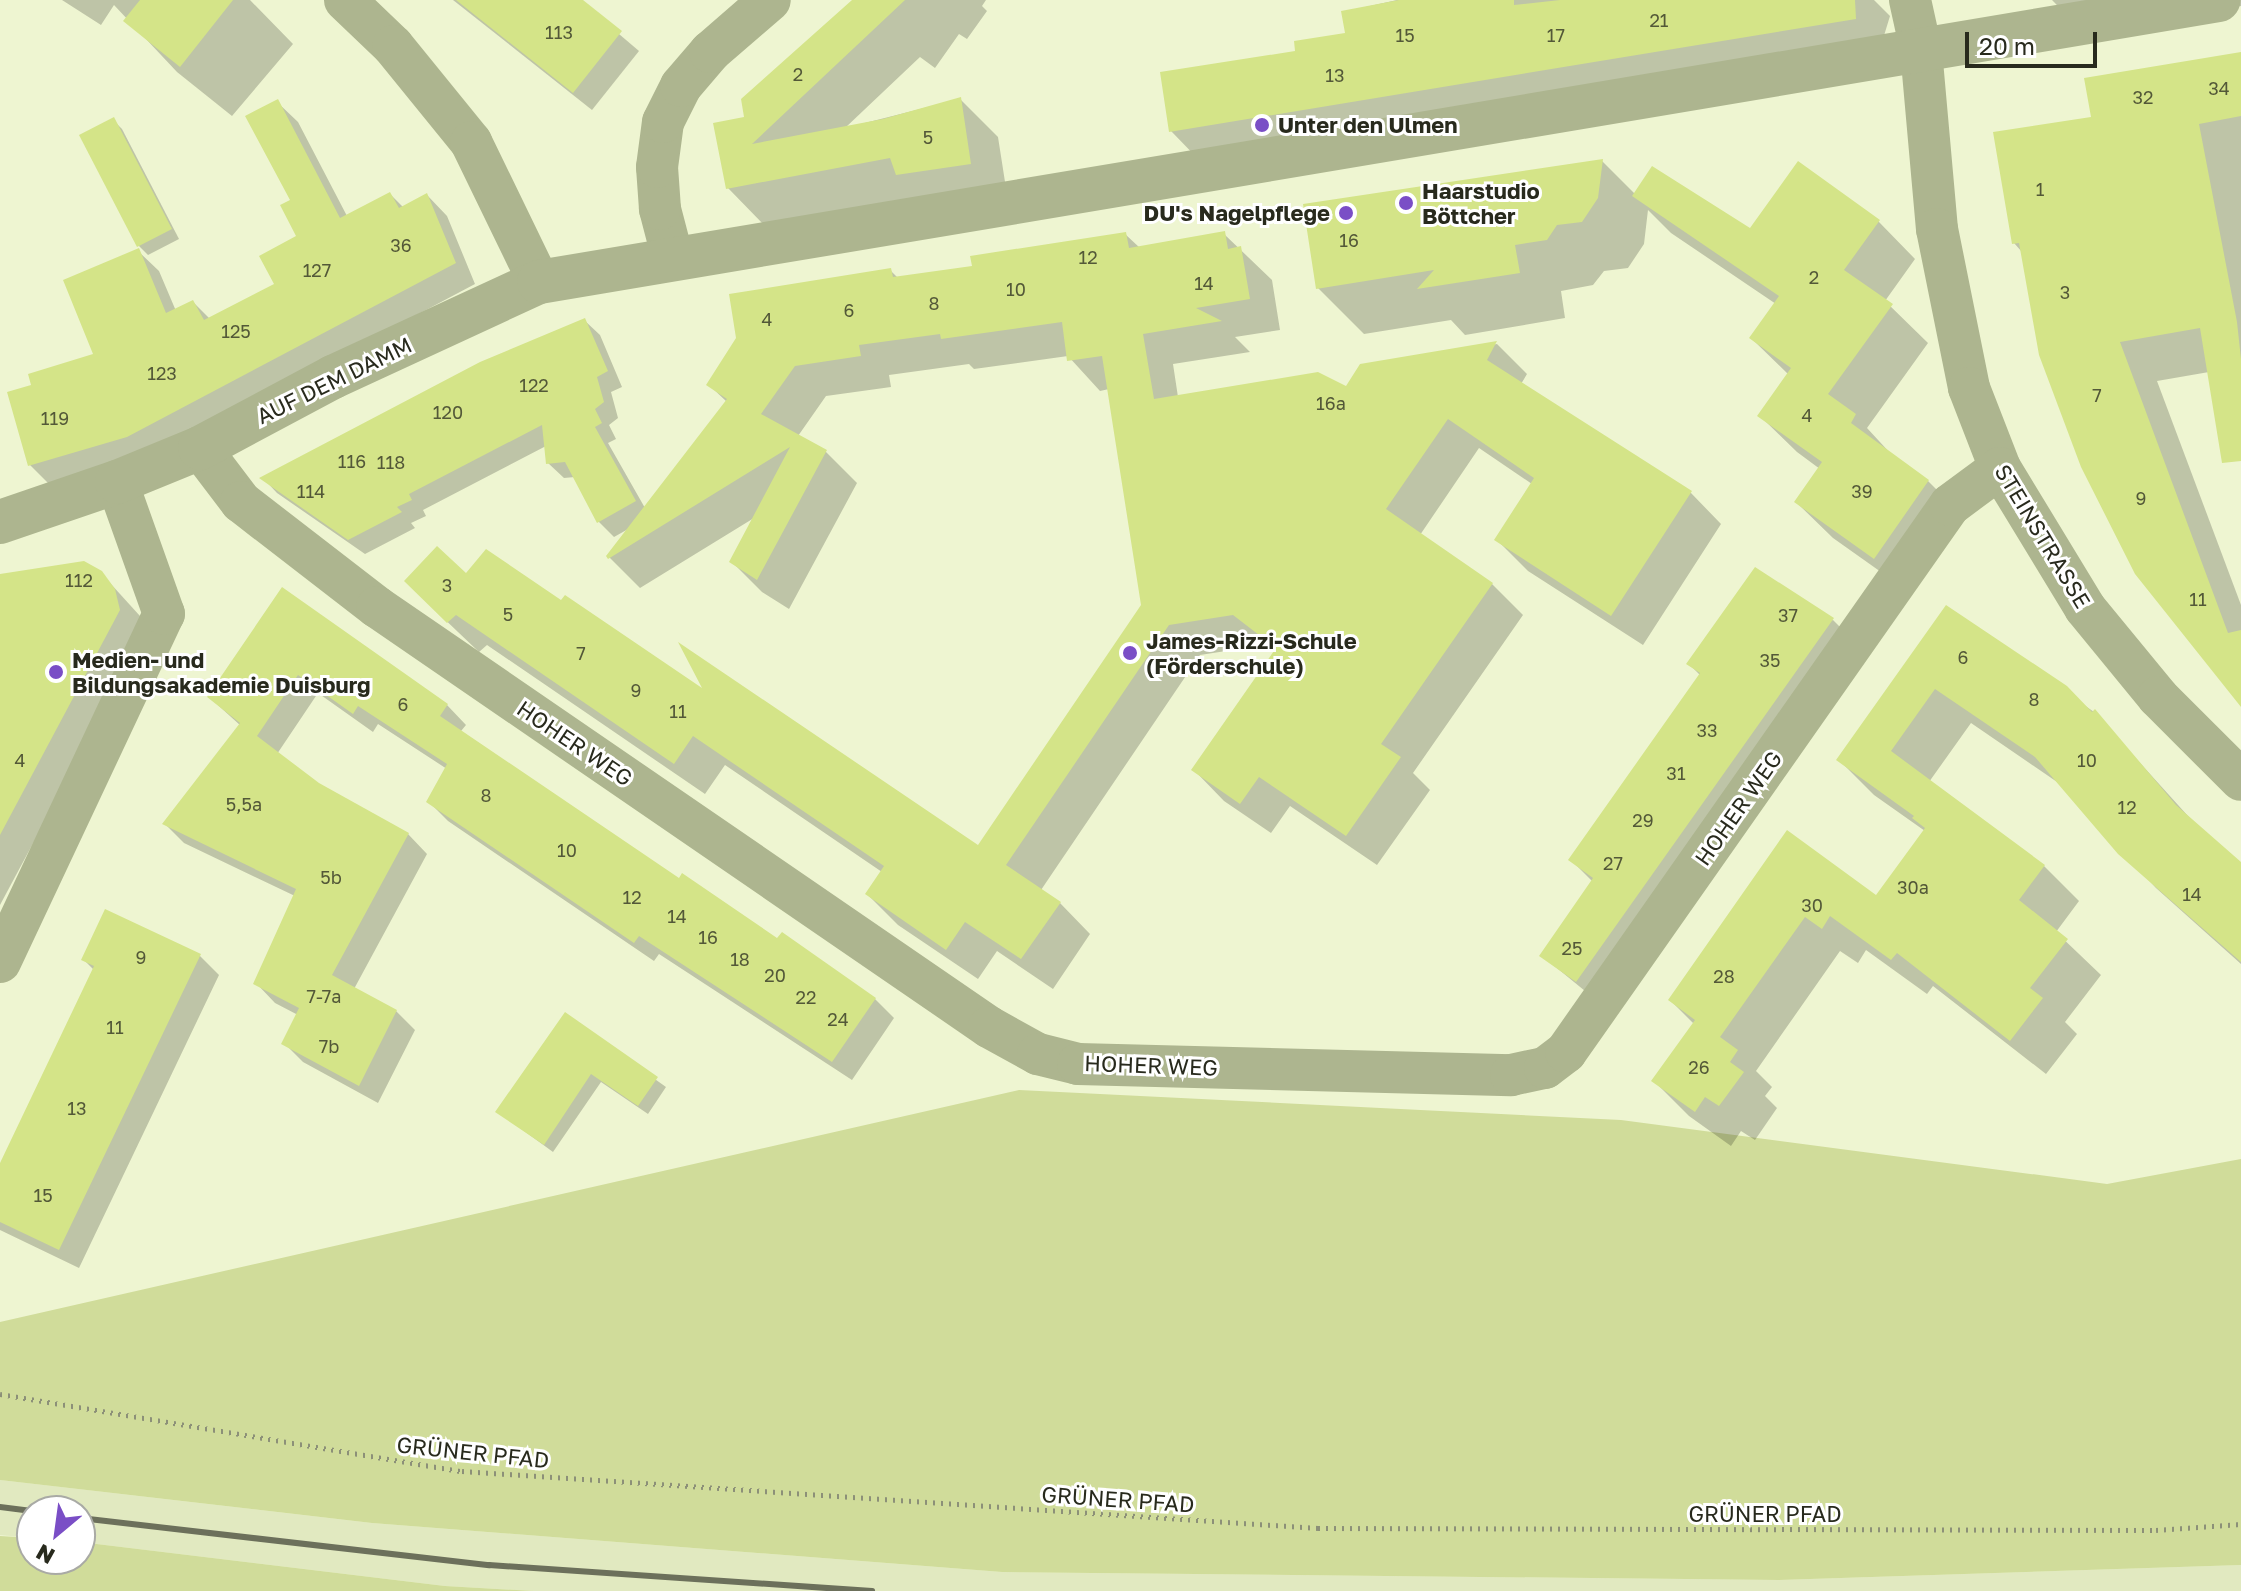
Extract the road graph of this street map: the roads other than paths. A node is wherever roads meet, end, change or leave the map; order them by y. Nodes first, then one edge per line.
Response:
1 (345, 0) edge
2 (770, 0) edge
3 (1910, 0) edge
4 (2218, 0) edge
5 (1921, 50) junction
6 (673, 259) junction
7 (539, 282) junction
8 (200, 448) junction
9 (2000, 468) junction
10 (117, 482) junction
11 (0, 522) edge
12 (2241, 780) edge
13 (0, 962) edge

1 - 7 street
2 - 6 street
3 - 5 street, STEINSTRASSE
4 - 5 street
5 - 6 street
5 - 9 street, STEINSTRASSE
6 - 7 street, AUF DEM DAMM
7 - 8 street, AUF DEM DAMM
8 - 9 street, HOHER WEG
8 - 10 street, AUF DEM DAMM
9 - 12 street, STEINSTRASSE
10 - 11 street, AUF DEM DAMM
10 - 13 street

